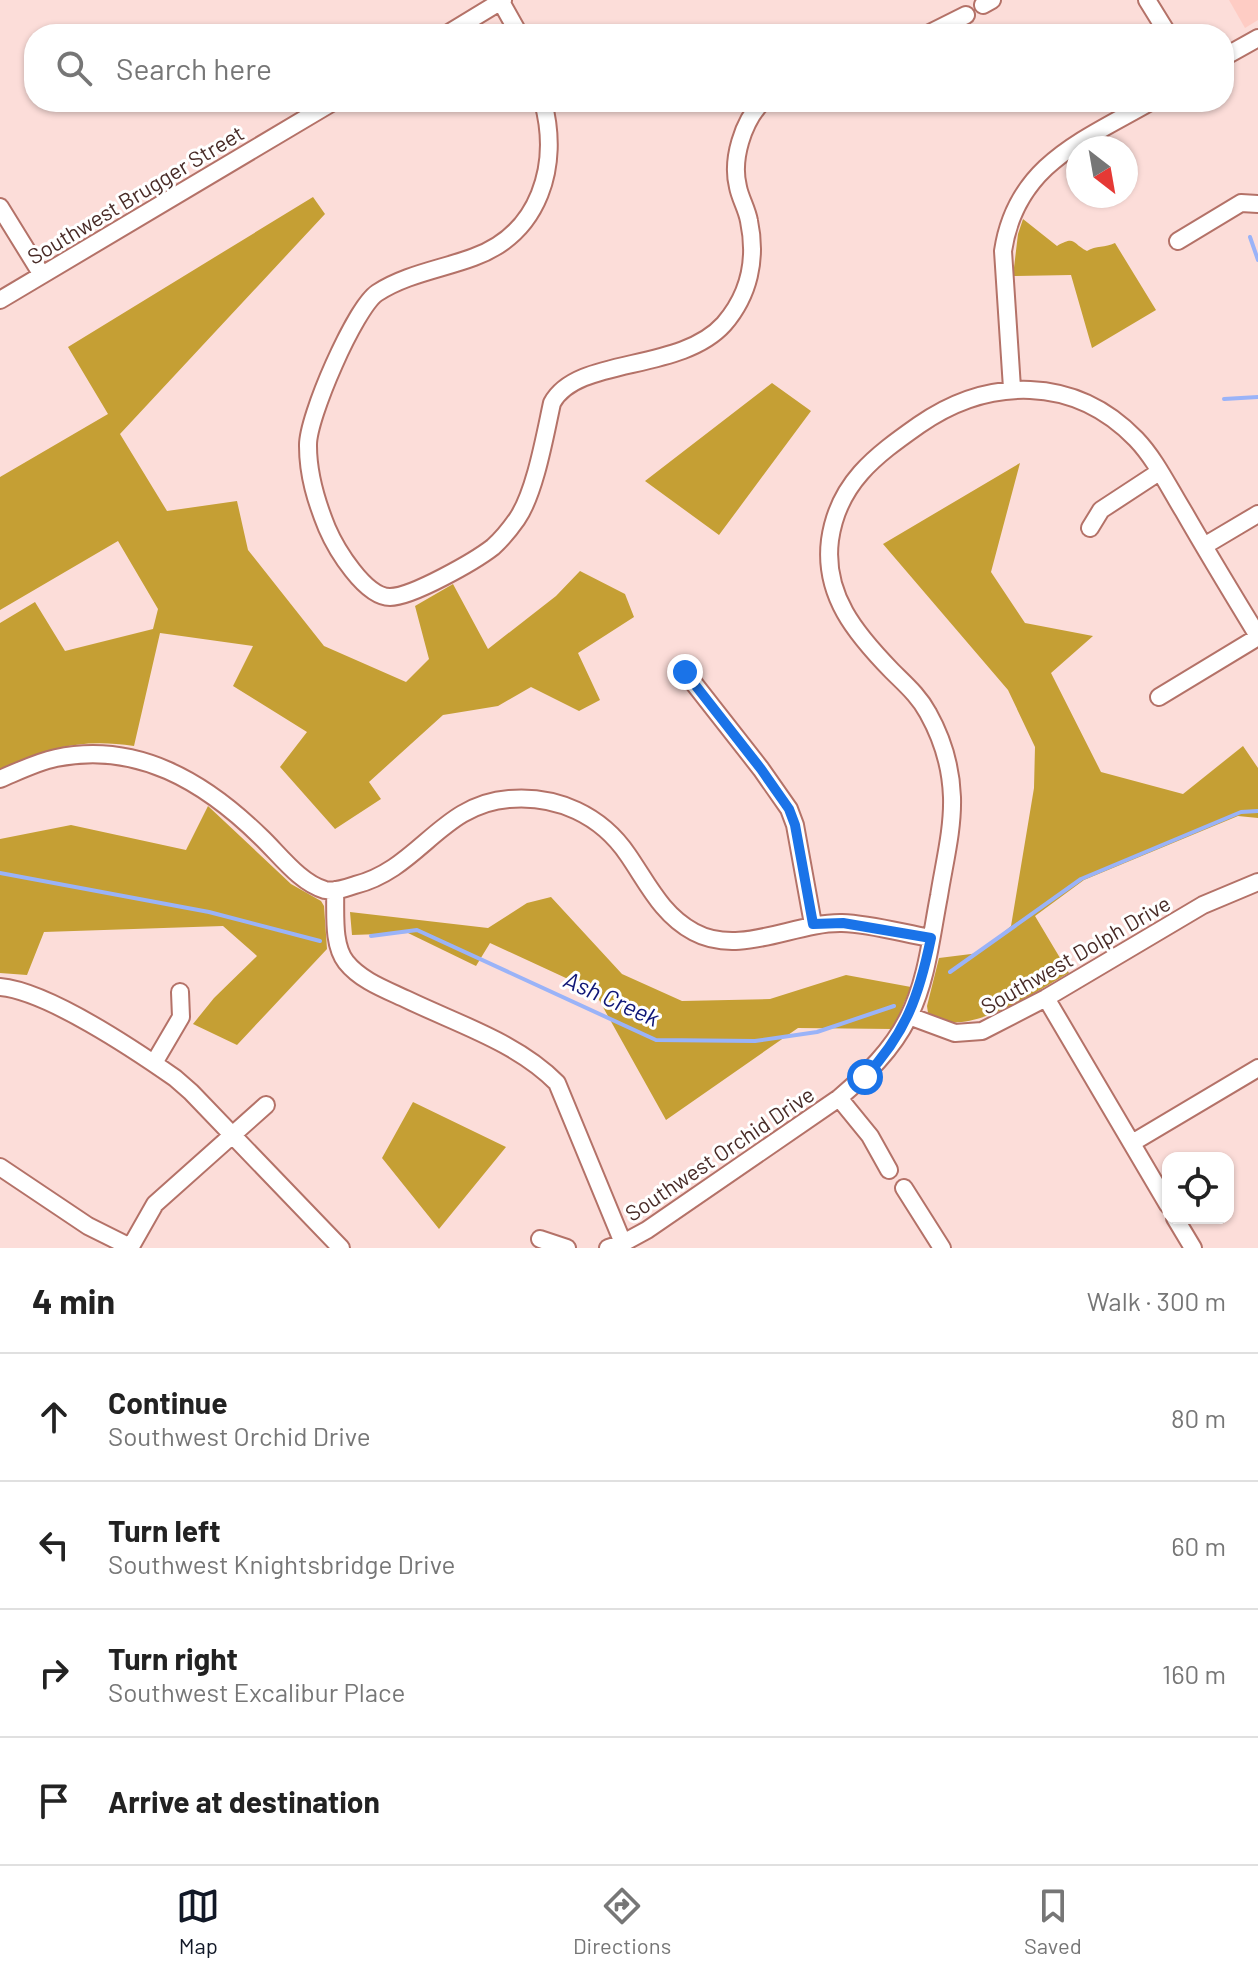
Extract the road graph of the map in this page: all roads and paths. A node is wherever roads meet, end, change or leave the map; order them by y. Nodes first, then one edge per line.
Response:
1 (1147, 0) edge
2 (501, 1) edge
3 (966, 15) dead end
4 (463, 24) edge
5 (514, 24) edge
6 (948, 24) edge
7 (1162, 24) edge
8 (1258, 38) edge
9 (1234, 51) edge
10 (316, 112) edge
11 (545, 112) edge
12 (752, 112) edge
13 (1134, 112) edge
14 (1258, 204) edge
15 (0, 207) edge
16 (1178, 241) dead end
17 (42, 275) junction
18 (0, 300) edge
19 (1012, 388) junction
20 (1159, 472) junction
21 (1258, 514) edge
22 (1090, 528) dead end
23 (1204, 546) junction
24 (1258, 636) edge
25 (685, 672) dead end
26 (1159, 697) dead end
27 (0, 779) edge
28 (1258, 882) edge
29 (335, 890) junction
30 (813, 924) junction
31 (931, 938) junction
32 (1, 987) edge
33 (180, 992) dead end
34 (1046, 998) junction
35 (909, 1016) junction
36 (154, 1063) junction
37 (1258, 1068) edge
38 (839, 1098) junction
39 (266, 1105) dead end
40 (232, 1134) junction
41 (1132, 1143) junction
42 (0, 1167) edge
43 (889, 1170) dead end
44 (904, 1188) dead end
45 (1162, 1195) edge
46 (1179, 1224) edge
47 (540, 1239) dead end
48 (616, 1246) edge
49 (130, 1248) edge
50 (341, 1248) edge
51 (567, 1248) edge
52 (942, 1248) edge
53 (1193, 1248) edge

1 - 7 street
2 - 4 street
2 - 5 street
3 - 6 street
8 - 9 street
10 - 17 street, Southwest Brugger Street
11 - 12 street
13 - 19 street
14 - 16 street
15 - 17 street
17 - 18 street, Southwest Brugger Street
19 - 20 street
19 - 31 street, Southwest Orchid Drive
20 - 22 street
20 - 23 street
21 - 23 street
23 - 24 street
24 - 26 street
25 - 30 street
27 - 29 street
28 - 34 street, Southwest Dolph Drive
29 - 30 street
29 - 48 street
30 - 31 street
31 - 35 street, Southwest Orchid Drive
32 - 36 street
33 - 36 street
34 - 35 street, Southwest Dolph Drive
34 - 41 street
35 - 38 street, Southwest Orchid Drive
36 - 40 street
37 - 41 street
38 - 43 street
38 - 48 street, Southwest Orchid Drive
39 - 40 street
40 - 49 street
40 - 50 street
41 - 45 street
42 - 49 street
44 - 52 street
46 - 53 street
47 - 51 street

